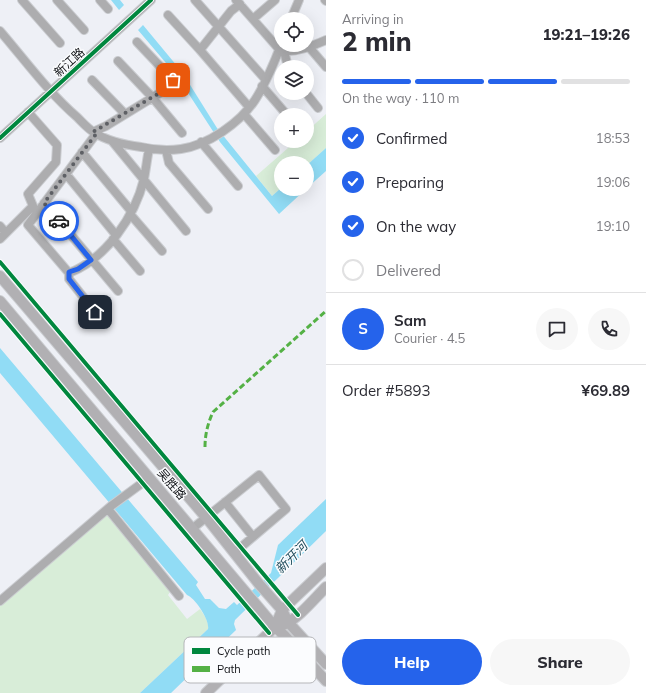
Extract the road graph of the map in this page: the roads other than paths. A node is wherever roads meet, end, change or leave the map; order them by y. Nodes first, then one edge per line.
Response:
1 (22, 0) edge
2 (57, 0) edge
3 (100, 0) edge
4 (151, 0) edge
5 (195, 0) edge
6 (275, 0) edge
7 (299, 0) edge
8 (238, 2) edge
9 (108, 9) dead end
10 (294, 12) edge
11 (168, 15) dead end
12 (253, 19) junction
13 (218, 26) junction
14 (84, 30) dead end
15 (0, 31) edge
16 (326, 40) edge
17 (274, 41) edge
18 (137, 42) dead end
19 (60, 44) dead end
20 (314, 45) edge
21 (200, 50) junction
22 (279, 52) edge
23 (313, 52) edge
24 (118, 61) dead end
25 (326, 67) edge
26 (92, 80) dead end
27 (264, 83) junction
28 (51, 91) junction
29 (152, 97) junction
30 (312, 100) edge
31 (282, 108) edge
32 (318, 108) dead end
33 (247, 110) junction
34 (28, 112) junction
35 (125, 114) junction
36 (95, 133) junction
37 (182, 133) dead end
38 (0, 138) edge
39 (112, 141) junction
40 (201, 142) junction
41 (149, 149) junction
42 (166, 150) junction
43 (275, 150) dead end
44 (82, 152) junction
45 (66, 174) junction
46 (144, 180) junction
47 (238, 186) dead end
48 (44, 203) junction
49 (208, 210) dead end
50 (131, 212) junction
51 (0, 226) edge
52 (186, 232) dead end
53 (3, 236) edge
54 (115, 237) junction
55 (162, 251) dead end
56 (91, 260) junction
57 (140, 271) dead end
58 (69, 272) junction
59 (0, 276) edge
60 (118, 291) dead end
61 (0, 301) edge
62 (95, 312) dead end
63 (149, 478) junction
64 (225, 502) junction
65 (110, 508) junction
66 (206, 518) junction
67 (192, 528) junction
68 (253, 537) junction
69 (234, 553) junction
70 (326, 568) edge
71 (326, 587) edge
72 (178, 596) dead end
73 (0, 601) edge
74 (282, 610) junction
75 (288, 622) junction
76 (275, 627) junction
77 (265, 637) edge
78 (286, 637) edge
79 (302, 637) edge
80 (316, 653) edge
81 (326, 664) edge
82 (316, 670) edge
83 (326, 681) edge
84 (216, 683) edge
85 (206, 693) edge

1 - 19 street
2 - 14 street
3 - 9 street
4 - 28 street, 新江路
5 - 13 street
6 - 12 street
7 - 10 street
8 - 12 street
8 - 13 street
11 - 21 street
12 - 17 street
13 - 21 street
13 - 27 street
15 - 28 street
16 - 20 street
18 - 29 street
21 - 33 street
22 - 27 street
23 - 25 street
24 - 29 street
26 - 35 street
27 - 31 street
27 - 33 street
28 - 34 street, 新江路
28 - 36 street
29 - 35 street
29 - 37 street
30 - 32 street
33 - 40 street
33 - 43 street
34 - 38 street, 新江路
34 - 53 street
35 - 36 street
36 - 39 street
36 - 44 street
39 - 41 street
39 - 46 street
40 - 42 street
40 - 47 street
41 - 42 street
41 - 46 street
42 - 49 street
44 - 45 street
44 - 50 street
45 - 48 street
45 - 54 street
46 - 50 street
46 - 52 street
48 - 56 street
48 - 58 street
50 - 54 street
50 - 55 street
51 - 53 street
54 - 56 street
54 - 57 street
56 - 58 street
56 - 60 street
58 - 62 street
59 - 66 main road, 吴胜路
61 - 63 main road, 吴胜路
63 - 65 street
63 - 67 main road, 吴胜路
64 - 66 street
64 - 68 street
64 - 68 street
65 - 72 street
65 - 73 street
66 - 67 street
66 - 69 main road, 吴胜路
67 - 76 main road, 吴胜路
68 - 69 street
69 - 74 main road, 吴胜路
70 - 74 main road
71 - 75 main road
74 - 75 main road, 吴胜路
74 - 76 main road
75 - 76 main road
75 - 79 main road, 吴胜路
76 - 77 main road
76 - 78 main road, 吴胜路
80 - 81 main road, 吴胜路
82 - 83 main road, 吴胜路
84 - 85 main road

